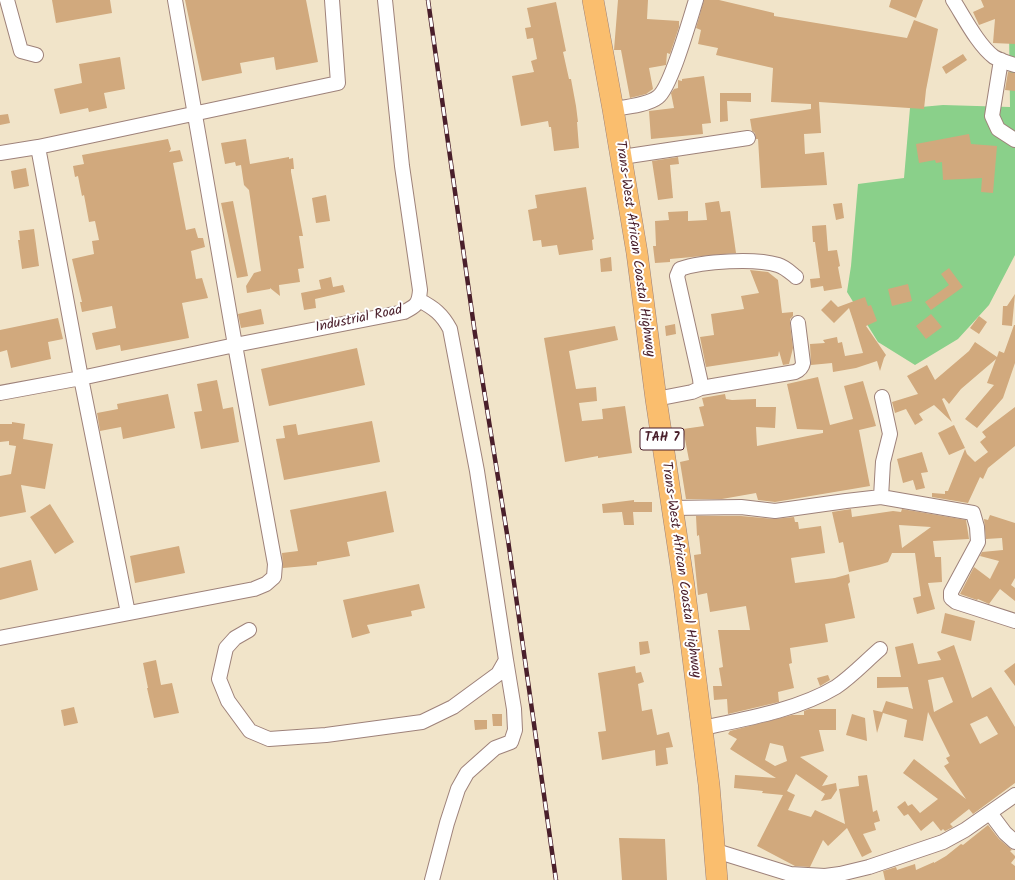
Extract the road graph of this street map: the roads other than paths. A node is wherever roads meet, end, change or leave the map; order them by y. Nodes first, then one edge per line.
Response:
1 (7, 0) edge
2 (174, 0) edge
3 (332, 0) edge
4 (385, 0) edge
5 (593, 0) edge
6 (696, 0) edge
7 (953, 0) edge
8 (36, 55) dead end
9 (1001, 60) junction
10 (1015, 65) edge
11 (613, 109) junction
12 (194, 114) junction
13 (748, 138) dead end
14 (1015, 140) edge
15 (38, 147) junction
16 (0, 153) edge
17 (622, 157) junction
18 (796, 277) dead end
19 (419, 300) junction
20 (798, 323) dead end
21 (235, 345) junction
22 (81, 378) junction
23 (701, 388) junction
24 (0, 393) edge
25 (882, 398) dead end
26 (656, 400) junction
27 (881, 497) junction
28 (672, 508) junction
29 (128, 613) junction
30 (1015, 620) edge
31 (249, 630) dead end
32 (0, 638) edge
33 (880, 649) dead end
34 (506, 660) junction
35 (702, 728) junction
36 (1015, 795) edge
37 (990, 813) junction
38 (1015, 842) edge
39 (716, 851) junction
40 (432, 880) edge
41 (717, 880) edge

1 - 8 street
2 - 12 street
3 - 12 street
4 - 19 street, Industrial Road
5 - 11 highway, Trans-West African Coastal Highway / TAH 7
6 - 11 street
7 - 9 street
9 - 10 street
9 - 14 street
11 - 17 highway, Trans-West African Coastal Highway / TAH 7
12 - 15 street
12 - 21 street
13 - 17 street
15 - 16 street
15 - 22 street
17 - 26 highway, Trans-West African Coastal Highway / TAH 7
18 - 23 street
19 - 21 street, Industrial Road
19 - 34 street
20 - 23 street
21 - 22 street, Industrial Road
21 - 29 street
22 - 24 street, Industrial Road
22 - 29 street
23 - 26 street
25 - 27 street
26 - 28 highway, Trans-West African Coastal Highway / TAH 7
27 - 28 street
27 - 30 street
28 - 35 highway, Trans-West African Coastal Highway / TAH 7
29 - 32 street
31 - 34 street
33 - 35 street
34 - 40 street
35 - 39 highway, Trans-West African Coastal Highway / TAH 7
36 - 37 street
37 - 38 street
37 - 39 street
39 - 41 highway, Trans-West African Coastal Highway / TAH 7

